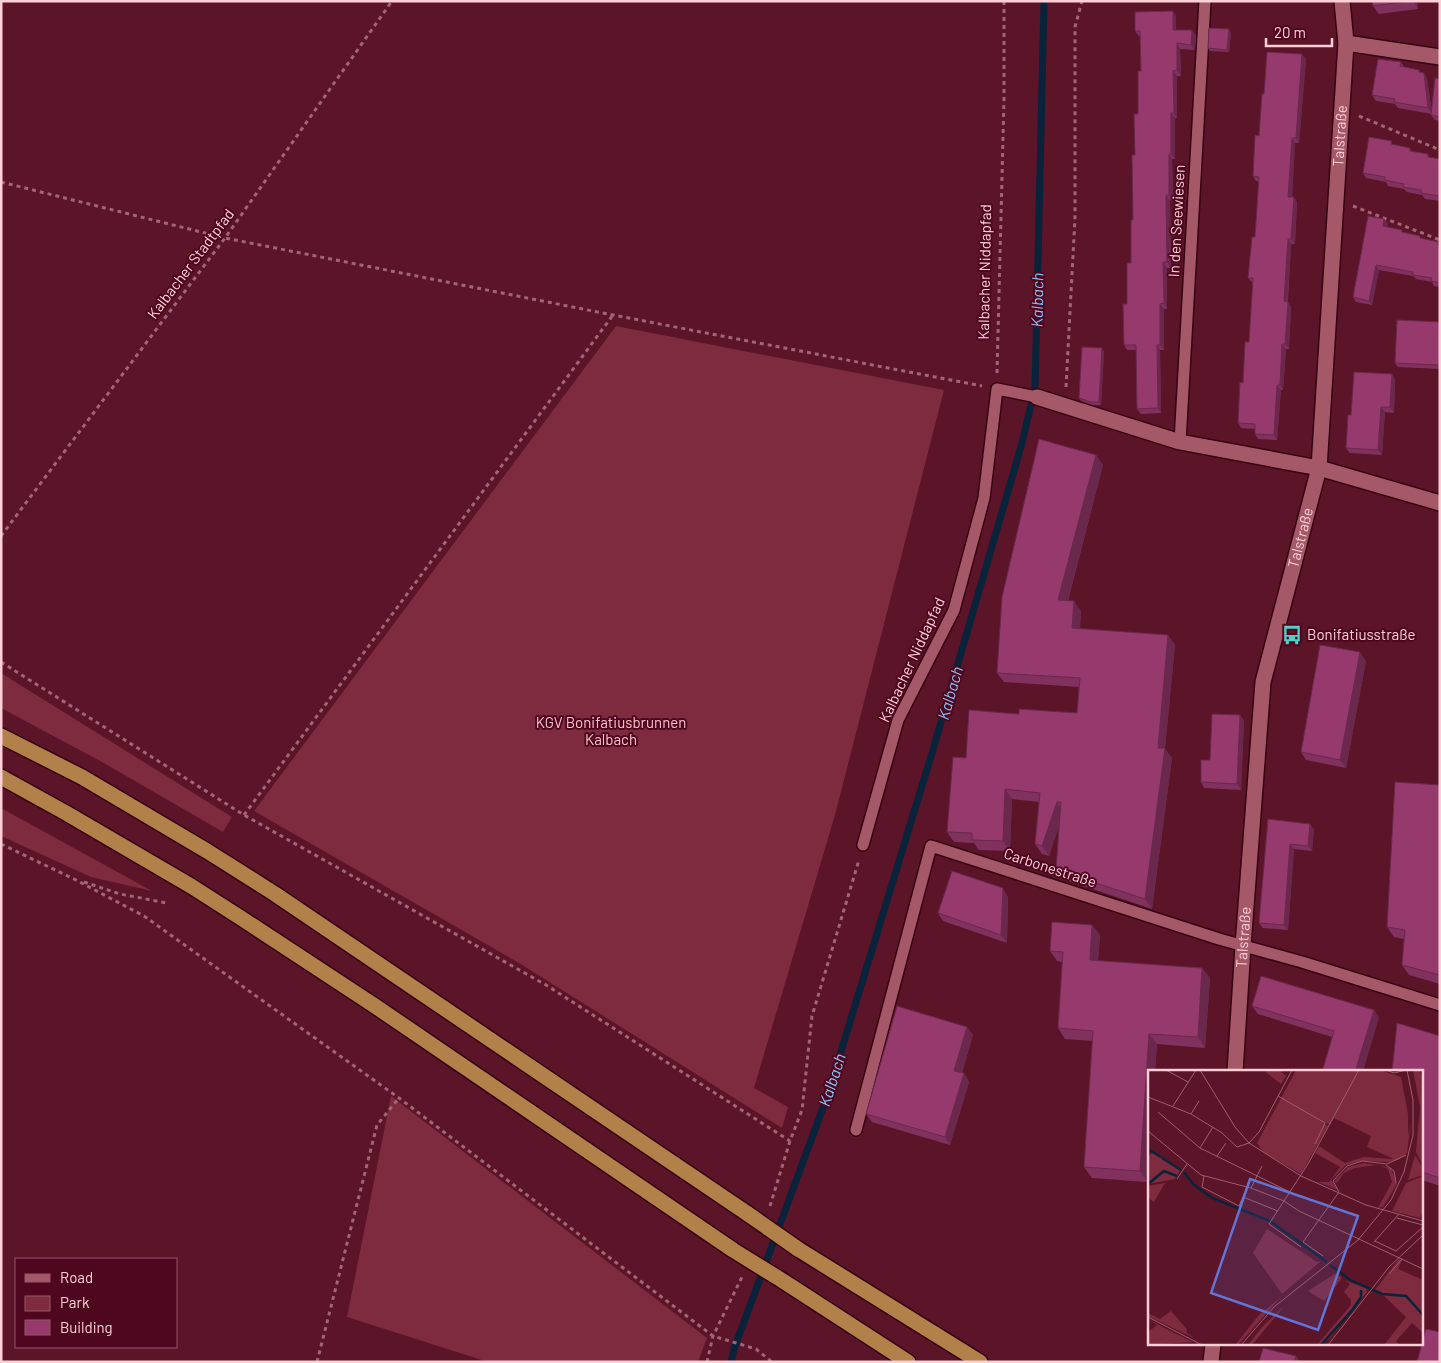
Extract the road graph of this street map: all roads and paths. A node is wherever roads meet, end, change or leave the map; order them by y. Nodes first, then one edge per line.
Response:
1 (392, 1) edge
2 (1004, 1) edge
3 (1082, 1) edge
4 (1205, 1) edge
5 (1342, 1) edge
6 (1346, 43) junction
7 (1440, 56) edge
8 (1342, 109) junction
9 (1440, 150) edge
10 (1, 182) edge
11 (1336, 200) junction
12 (225, 238) junction
13 (1440, 240) edge
14 (613, 315) junction
15 (997, 389) junction
16 (1037, 398) joint
17 (1065, 406) junction
18 (1180, 442) junction
19 (1319, 468) junction
20 (1440, 503) edge
21 (1, 536) edge
22 (1, 662) edge
23 (1, 736) edge
24 (1, 777) edge
25 (244, 815) junction
26 (1, 844) edge
27 (863, 845) joint
28 (74, 879) junction
29 (167, 903) dead end
30 (1242, 946) junction
31 (1440, 1004) edge
32 (1235, 1070) edge
33 (399, 1098) junction
34 (856, 1130) dead end
35 (1213, 1346) edge
36 (317, 1362) edge
37 (772, 1362) edge
38 (908, 1362) edge
39 (980, 1362) edge
40 (1211, 1362) edge

1 - 12 path, Kalbacher Stadtpfad
2 - 15 path, Kalbacher Niddapfad
3 - 17 path
4 - 18 lane, In den Seewiesen
5 - 6 street, Talstraße
6 - 7 street
6 - 8 street, Talstraße
8 - 9 path
8 - 11 street, Talstraße
10 - 12 path
11 - 13 path
11 - 19 street, Talstraße
12 - 14 path
12 - 21 path, Kalbacher Stadtpfad
14 - 15 path
14 - 25 path
15 - 16 lane
15 - 27 lane, Kalbacher Niddapfad
16 - 17 street
17 - 18 street
18 - 19 street
19 - 20 street
19 - 30 street, Talstraße
22 - 25 path
23 - 39 highway, bridge
24 - 38 highway, bridge
25 - 27 path
26 - 28 path
28 - 29 path
28 - 33 path
30 - 31 lane, Carbonestraße
30 - 32 street, Talstraße
30 - 34 lane, Carbonestraße
33 - 36 path
33 - 37 path
35 - 40 street

